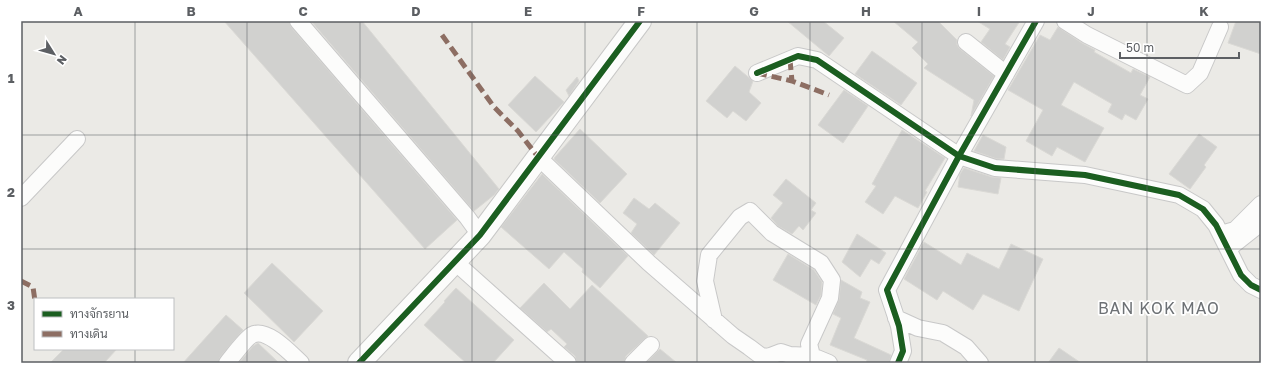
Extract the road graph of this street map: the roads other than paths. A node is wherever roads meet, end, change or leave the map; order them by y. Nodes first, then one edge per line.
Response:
1 (298, 21) edge
2 (640, 21) edge
3 (1036, 21) edge
4 (1065, 21) edge
5 (1220, 27) dead end
6 (966, 42) dead end
7 (757, 73) dead end
8 (1006, 74) junction
9 (77, 138) dead end
10 (959, 156) junction
11 (538, 157) junction
12 (21, 198) edge
13 (1261, 204) edge
14 (1257, 230) edge
15 (1221, 234) junction
16 (480, 235) junction
17 (1228, 249) junction
18 (455, 262) junction
19 (1261, 290) edge
20 (896, 318) junction
21 (714, 320) junction
22 (651, 345) dead end
23 (812, 356) junction
24 (227, 363) edge
25 (301, 363) edge
26 (359, 363) edge
27 (568, 363) edge
28 (633, 363) edge
29 (830, 363) edge
30 (898, 363) edge
31 (980, 363) edge

1 - 16 street
2 - 11 street
3 - 8 street
4 - 5 street
6 - 8 street
7 - 10 street
8 - 10 street
9 - 12 street
10 - 15 street
10 - 20 street
11 - 16 street
11 - 21 street
13 - 15 street
14 - 17 street
15 - 17 street
16 - 18 street
17 - 19 street
18 - 26 street
18 - 27 street
20 - 30 street
20 - 31 street
21 - 23 street
21 - 23 street
22 - 28 street
23 - 29 street
24 - 25 street

